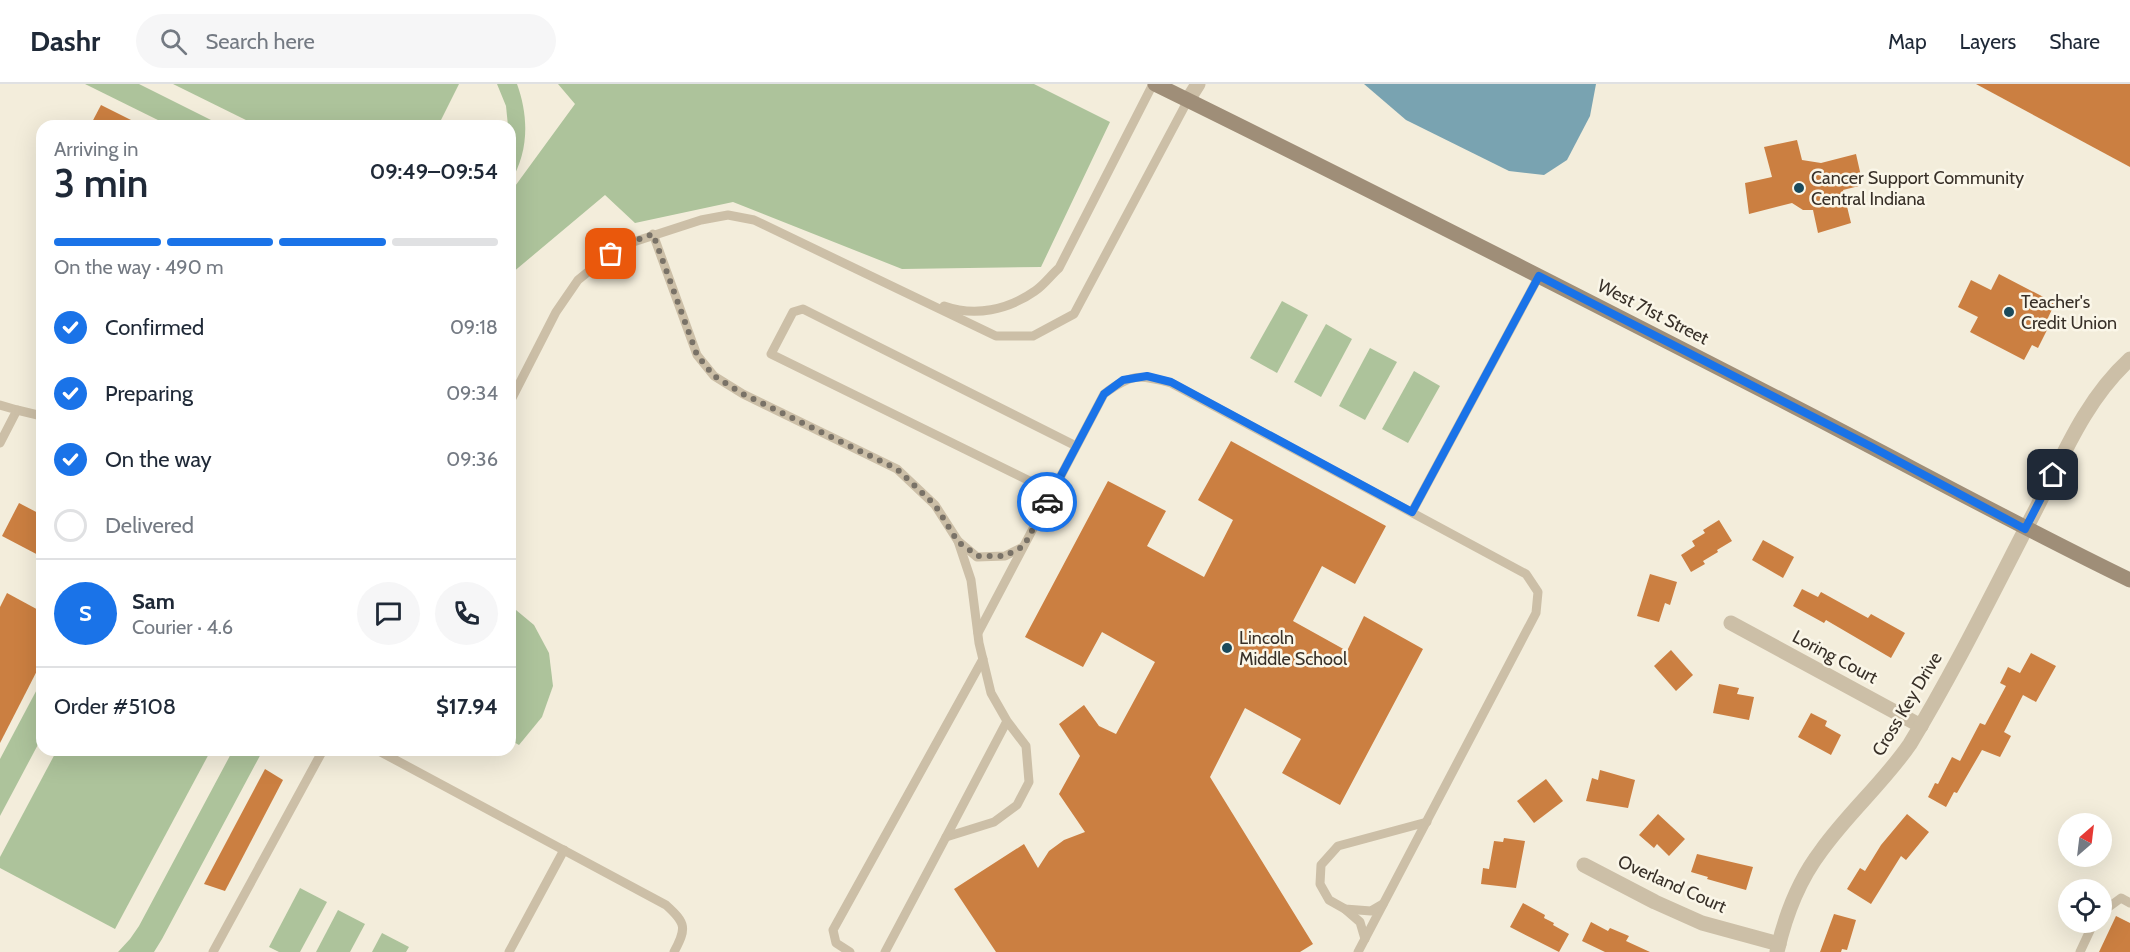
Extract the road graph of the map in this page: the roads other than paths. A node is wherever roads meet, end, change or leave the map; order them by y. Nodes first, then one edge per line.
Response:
1 (1154, 84) edge
2 (1198, 84) edge
3 (1188, 100) junction
4 (653, 234) junction
5 (1539, 276) junction
6 (908, 294) junction
7 (2130, 359) edge
8 (516, 390) edge
9 (0, 405) edge
10 (17, 410) junction
11 (36, 415) edge
12 (0, 443) edge
13 (1076, 446) junction
14 (1052, 492) junction
15 (1412, 512) junction
16 (2025, 529) junction
17 (958, 542) junction
18 (1024, 546) junction
19 (2130, 580) edge
20 (1731, 623) dead end
21 (978, 633) junction
22 (983, 659) junction
23 (1007, 721) junction
24 (1921, 726) junction
25 (320, 756) edge
26 (388, 756) edge
27 (1427, 822) junction
28 (946, 837) junction
29 (564, 850) junction
30 (1584, 865) dead end
31 (1384, 903) junction
32 (2130, 903) edge
33 (2112, 905) edge
34 (1346, 909) junction
35 (2089, 933) edge
36 (1365, 939) junction
37 (1778, 948) edge
38 (213, 952) edge
39 (509, 952) edge
40 (674, 952) edge
41 (850, 952) edge
42 (885, 952) edge
43 (1358, 952) edge
44 (2080, 952) edge

1 - 3 main road, West 71st Street
1 - 6 lane
2 - 3 street
3 - 5 main road, West 71st Street
3 - 6 lane
4 - 6 lane
4 - 8 lane
4 - 17 lane
5 - 15 lane
5 - 16 main road, West 71st Street
7 - 16 street, Cross Key Drive
9 - 10 lane
10 - 11 lane
10 - 12 lane
13 - 14 lane
13 - 14 lane
13 - 15 lane
14 - 18 lane
15 - 27 lane
16 - 19 main road, West 71st Street
16 - 24 street, Cross Key Drive
17 - 18 lane
17 - 21 lane
18 - 21 lane
20 - 24 street, Loring Court
21 - 22 lane
22 - 23 lane
22 - 41 lane
23 - 28 lane
23 - 28 lane
24 - 37 street, Cross Key Drive
25 - 38 lane
26 - 29 lane
27 - 31 lane
27 - 34 lane
28 - 42 lane
29 - 39 lane
29 - 40 lane
30 - 37 street, Overland Court
31 - 34 lane
31 - 36 lane
32 - 33 lane
34 - 36 lane
35 - 44 lane
36 - 43 lane

